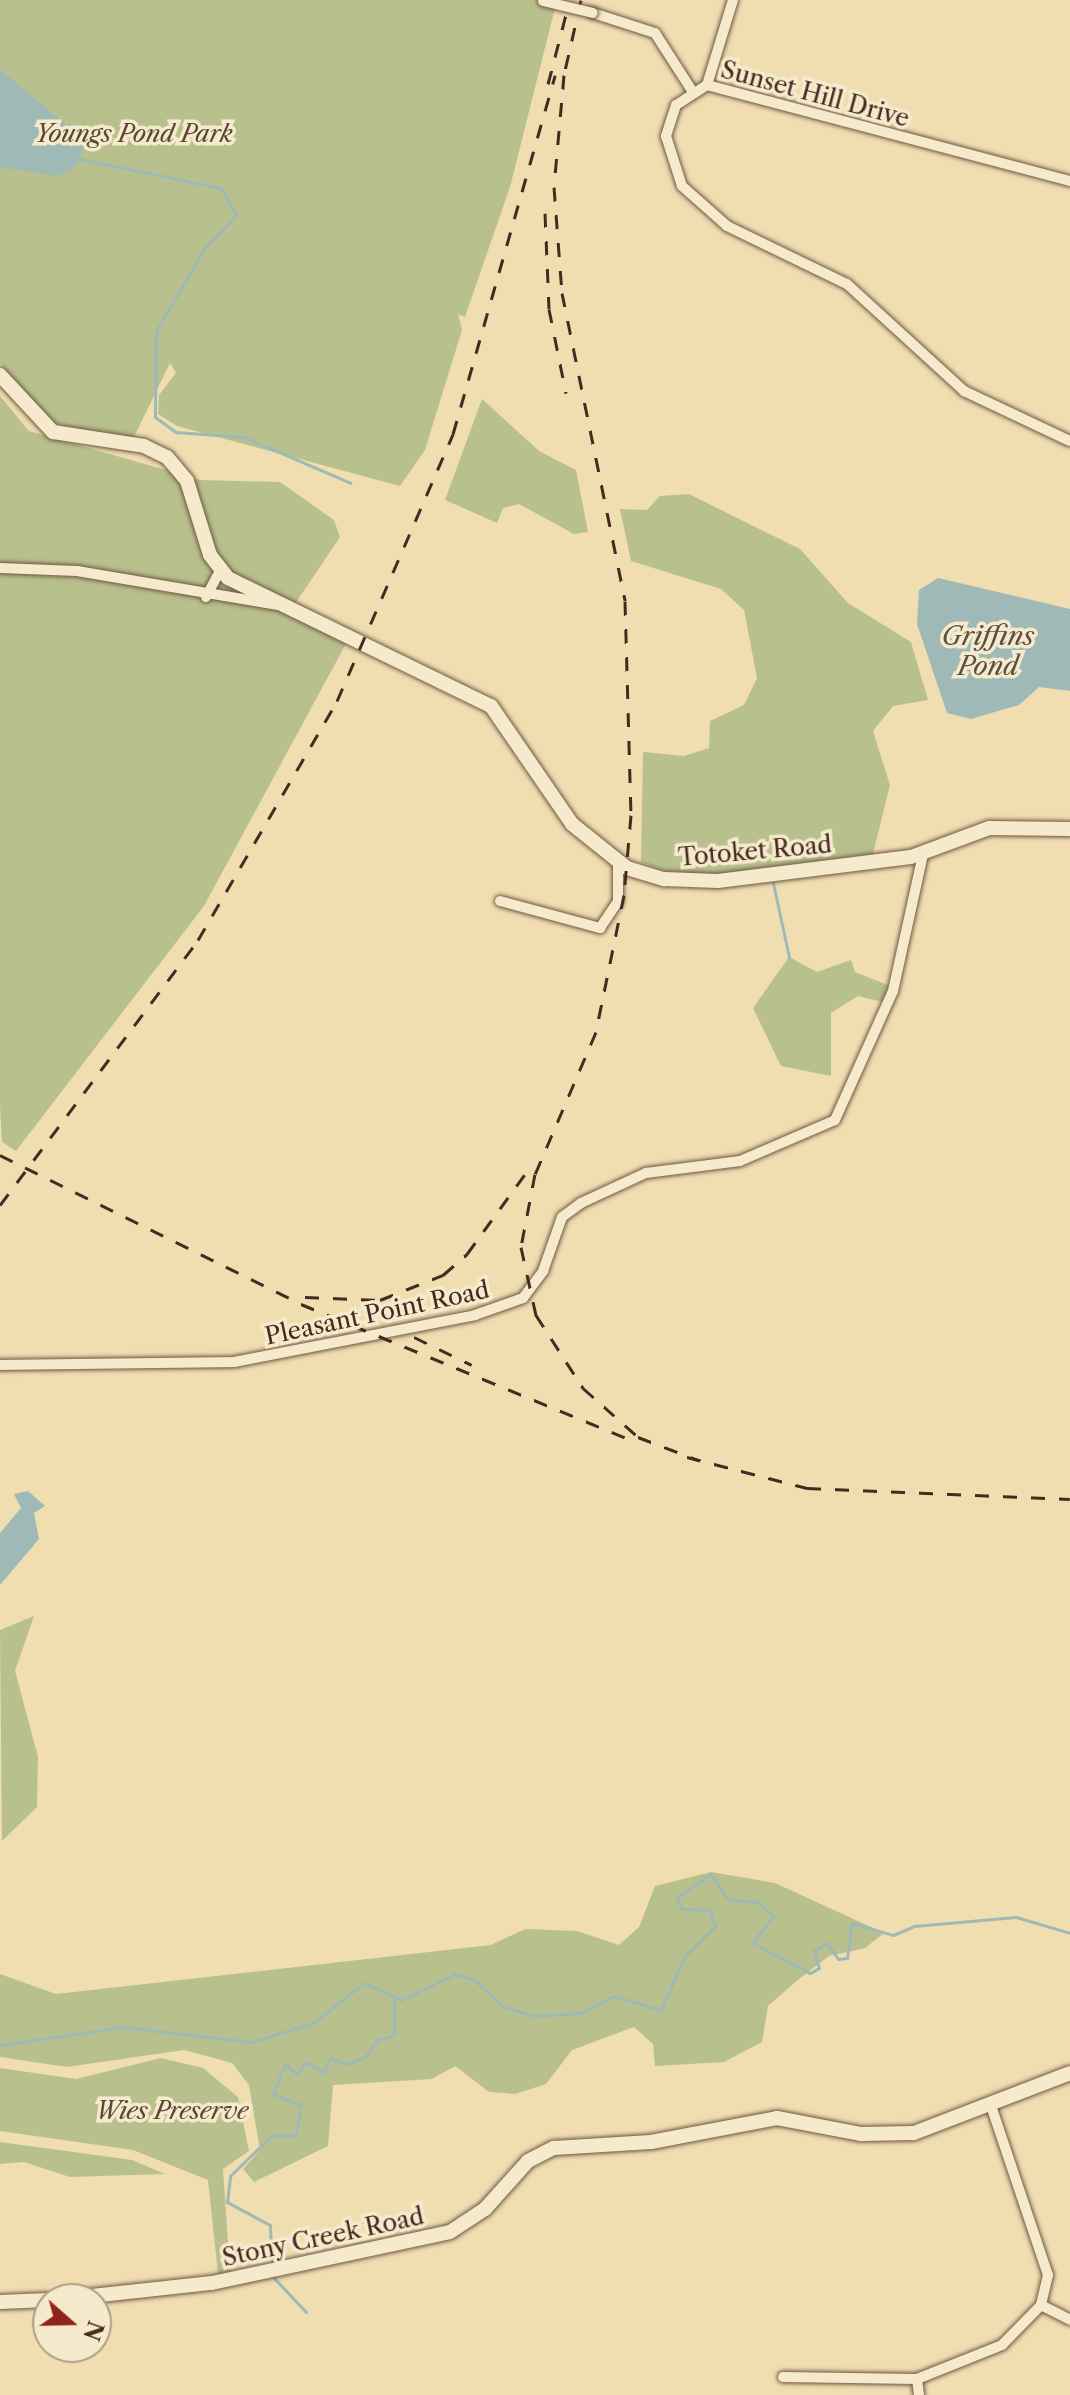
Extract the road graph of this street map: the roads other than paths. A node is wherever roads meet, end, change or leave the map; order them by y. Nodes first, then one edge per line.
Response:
1 (542, 0) edge
2 (733, 0) edge
3 (707, 85) junction
4 (691, 89) junction
5 (1070, 181) edge
6 (0, 375) edge
7 (1070, 441) edge
8 (0, 568) edge
9 (220, 571) junction
10 (206, 597) junction
11 (284, 606) junction
12 (1070, 829) edge
13 (923, 854) junction
14 (618, 864) junction
15 (500, 901) dead end
16 (0, 1365) edge
17 (1070, 2073) edge
18 (991, 2106) junction
19 (112, 2294) edge
20 (32, 2301) edge
21 (0, 2302) edge
22 (1041, 2305) junction
23 (1070, 2320) edge
24 (783, 2377) dead end
25 (917, 2379) junction
26 (919, 2395) edge

1 - 4 street, bridge
2 - 3 street
3 - 4 street, Sunset Hill Drive
3 - 5 street, Sunset Hill Drive
4 - 7 street, Sunset Hill Drive
6 - 9 main road
8 - 10 street, Totoket Road
9 - 10 street
9 - 11 main road
10 - 11 street, Totoket Road
11 - 14 main road, Totoket Road
12 - 13 main road, Totoket Road
13 - 14 main road, Totoket Road
13 - 16 street, Pleasant Point Road
14 - 15 street
17 - 18 main road, Stony Creek Road
18 - 19 main road, Stony Creek Road
18 - 22 street
20 - 21 main road
22 - 23 street
22 - 25 street
24 - 25 street
25 - 26 street

